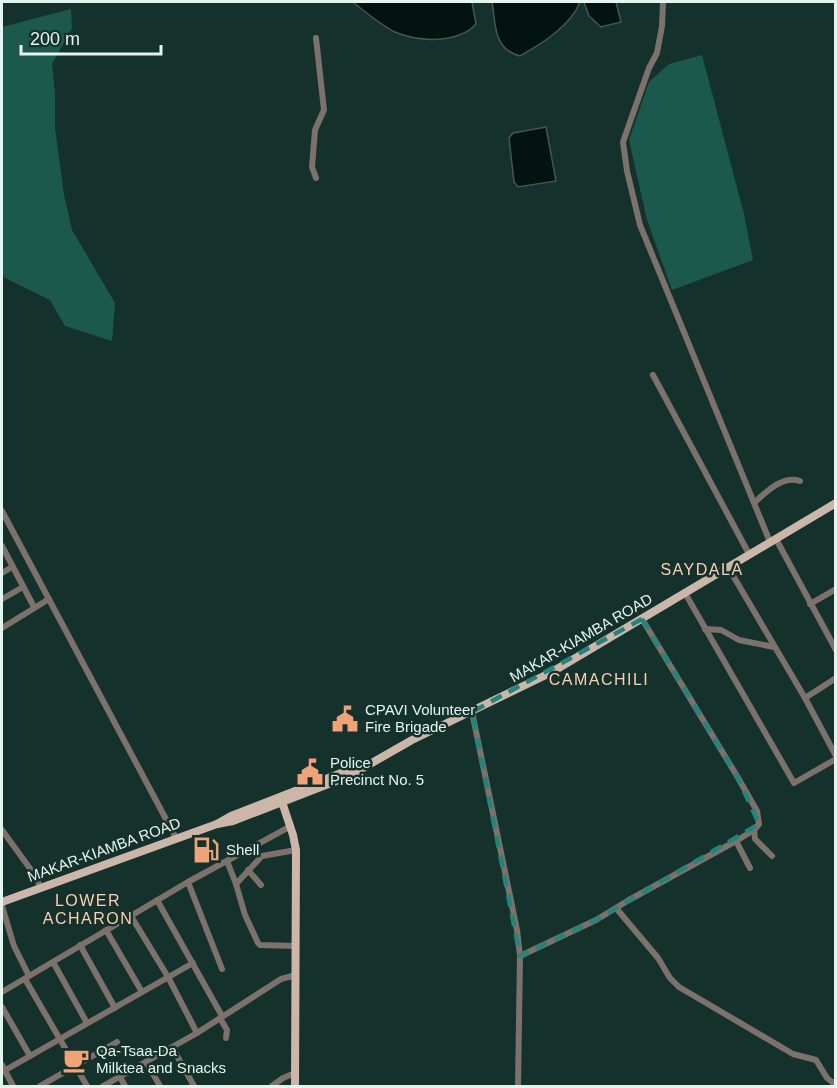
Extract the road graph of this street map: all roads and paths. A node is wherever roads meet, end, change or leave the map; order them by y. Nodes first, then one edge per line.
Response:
1 (663, 2) edge
2 (316, 38) dead end
3 (316, 178) dead end
4 (653, 375) dead end
5 (800, 481) dead end
6 (755, 502) junction
7 (836, 503) edge
8 (2, 511) edge
9 (773, 541) junction
10 (2, 546) edge
11 (749, 554) junction
12 (12, 567) junction
13 (728, 567) junction
14 (2, 573) edge
15 (23, 587) junction
16 (836, 589) edge
17 (685, 593) junction
18 (2, 599) edge
19 (49, 599) junction
20 (810, 604) junction
21 (34, 607) junction
22 (642, 619) junction
23 (2, 628) edge
24 (705, 628) junction
25 (775, 647) junction
26 (836, 650) edge
27 (836, 678) edge
28 (805, 698) junction
29 (472, 712) junction
30 (836, 758) edge
31 (364, 765) junction
32 (300, 796) junction
33 (281, 800) junction
34 (265, 809) junction
35 (288, 820) junction
36 (216, 824) junction
37 (2, 830) edge
38 (754, 830) junction
39 (176, 838) junction
40 (736, 841) junction
41 (296, 849) junction
42 (772, 856) dead end
43 (227, 861) junction
44 (750, 868) dead end
45 (248, 870) junction
46 (188, 882) junction
47 (236, 884) junction
48 (261, 885) dead end
49 (41, 888) junction
50 (158, 900) junction
51 (2, 904) edge
52 (616, 908) junction
53 (131, 916) junction
54 (106, 930) junction
55 (5, 932) edge
56 (80, 945) junction
57 (296, 946) junction
58 (520, 956) junction
59 (52, 962) junction
60 (193, 963) junction
61 (222, 969) dead end
62 (296, 975) junction
63 (168, 977) junction
64 (27, 978) junction
65 (2, 992) edge
66 (142, 992) junction
67 (2, 1007) edge
68 (115, 1008) junction
69 (221, 1017) junction
70 (87, 1023) junction
71 (197, 1033) junction
72 (60, 1038) junction
73 (226, 1038) dead end
74 (117, 1041) dead end
75 (172, 1047) junction
76 (30, 1056) junction
77 (146, 1062) junction
78 (75, 1066) junction
79 (3, 1069) edge
80 (296, 1073) junction
81 (120, 1077) junction
82 (836, 1085) edge
83 (14, 1086) edge
84 (40, 1086) edge
85 (87, 1086) edge
86 (103, 1086) edge
87 (125, 1086) edge
88 (160, 1086) edge
89 (194, 1086) edge
90 (272, 1086) edge
91 (296, 1086) edge
92 (518, 1086) edge

1 - 6 street
2 - 3 street
4 - 11 street
5 - 6 street
6 - 9 street
7 - 9 main road, MAKAR-KIAMBA ROAD
8 - 19 street
9 - 11 main road, MAKAR-KIAMBA ROAD
9 - 20 street
10 - 12 street
11 - 13 main road, MAKAR-KIAMBA ROAD
12 - 14 street
12 - 15 street
13 - 17 main road, MAKAR-KIAMBA ROAD
13 - 25 street
15 - 18 street
15 - 21 street
16 - 20 street
17 - 22 main road, MAKAR-KIAMBA ROAD
17 - 24 street
19 - 21 street
19 - 39 street
20 - 26 street
21 - 23 street
22 - 29 main road, MAKAR-KIAMBA ROAD
22 - 38 street
24 - 25 street
24 - 30 street
25 - 28 street
27 - 28 street
28 - 30 street
29 - 31 main road, MAKAR-KIAMBA ROAD
29 - 58 street
31 - 32 main road, MAKAR-KIAMBA ROAD
31 - 33 main road, MAKAR-KIAMBA ROAD
32 - 33 main road, MAKAR-KIAMBA ROAD
32 - 35 main road
33 - 34 main road, MAKAR-KIAMBA ROAD
33 - 35 main road
33 - 36 main road, MAKAR-KIAMBA ROAD
34 - 35 main road
34 - 36 main road, MAKAR-KIAMBA ROAD
35 - 41 main road
35 - 43 street
36 - 39 main road, MAKAR-KIAMBA ROAD
37 - 49 street
38 - 40 street
38 - 42 street
39 - 49 main road, MAKAR-KIAMBA ROAD
40 - 44 street
40 - 52 street
41 - 45 street
41 - 57 main road
43 - 46 street
43 - 47 street
45 - 47 street
45 - 48 street
46 - 50 street
46 - 61 street
47 - 57 street
49 - 51 main road, MAKAR-KIAMBA ROAD
50 - 53 street
50 - 60 street
51 - 55 street
52 - 58 street
52 - 82 street
53 - 54 street
53 - 63 street
54 - 56 street
54 - 66 street
55 - 64 street
56 - 59 street
56 - 68 street
57 - 62 main road
58 - 92 street
59 - 64 street
59 - 70 street
60 - 63 street
60 - 69 street
62 - 69 street
62 - 80 main road
63 - 66 street
63 - 71 street
64 - 65 street
64 - 72 street
66 - 68 street
67 - 76 street
68 - 70 street
69 - 71 street
69 - 73 street
70 - 72 street
71 - 75 street
72 - 76 street
72 - 78 street
74 - 78 street
75 - 77 street
75 - 89 street
76 - 79 street
77 - 81 street
77 - 88 street
78 - 84 street
78 - 85 street
79 - 83 street
80 - 90 street
80 - 91 main road
81 - 86 street
81 - 87 street

